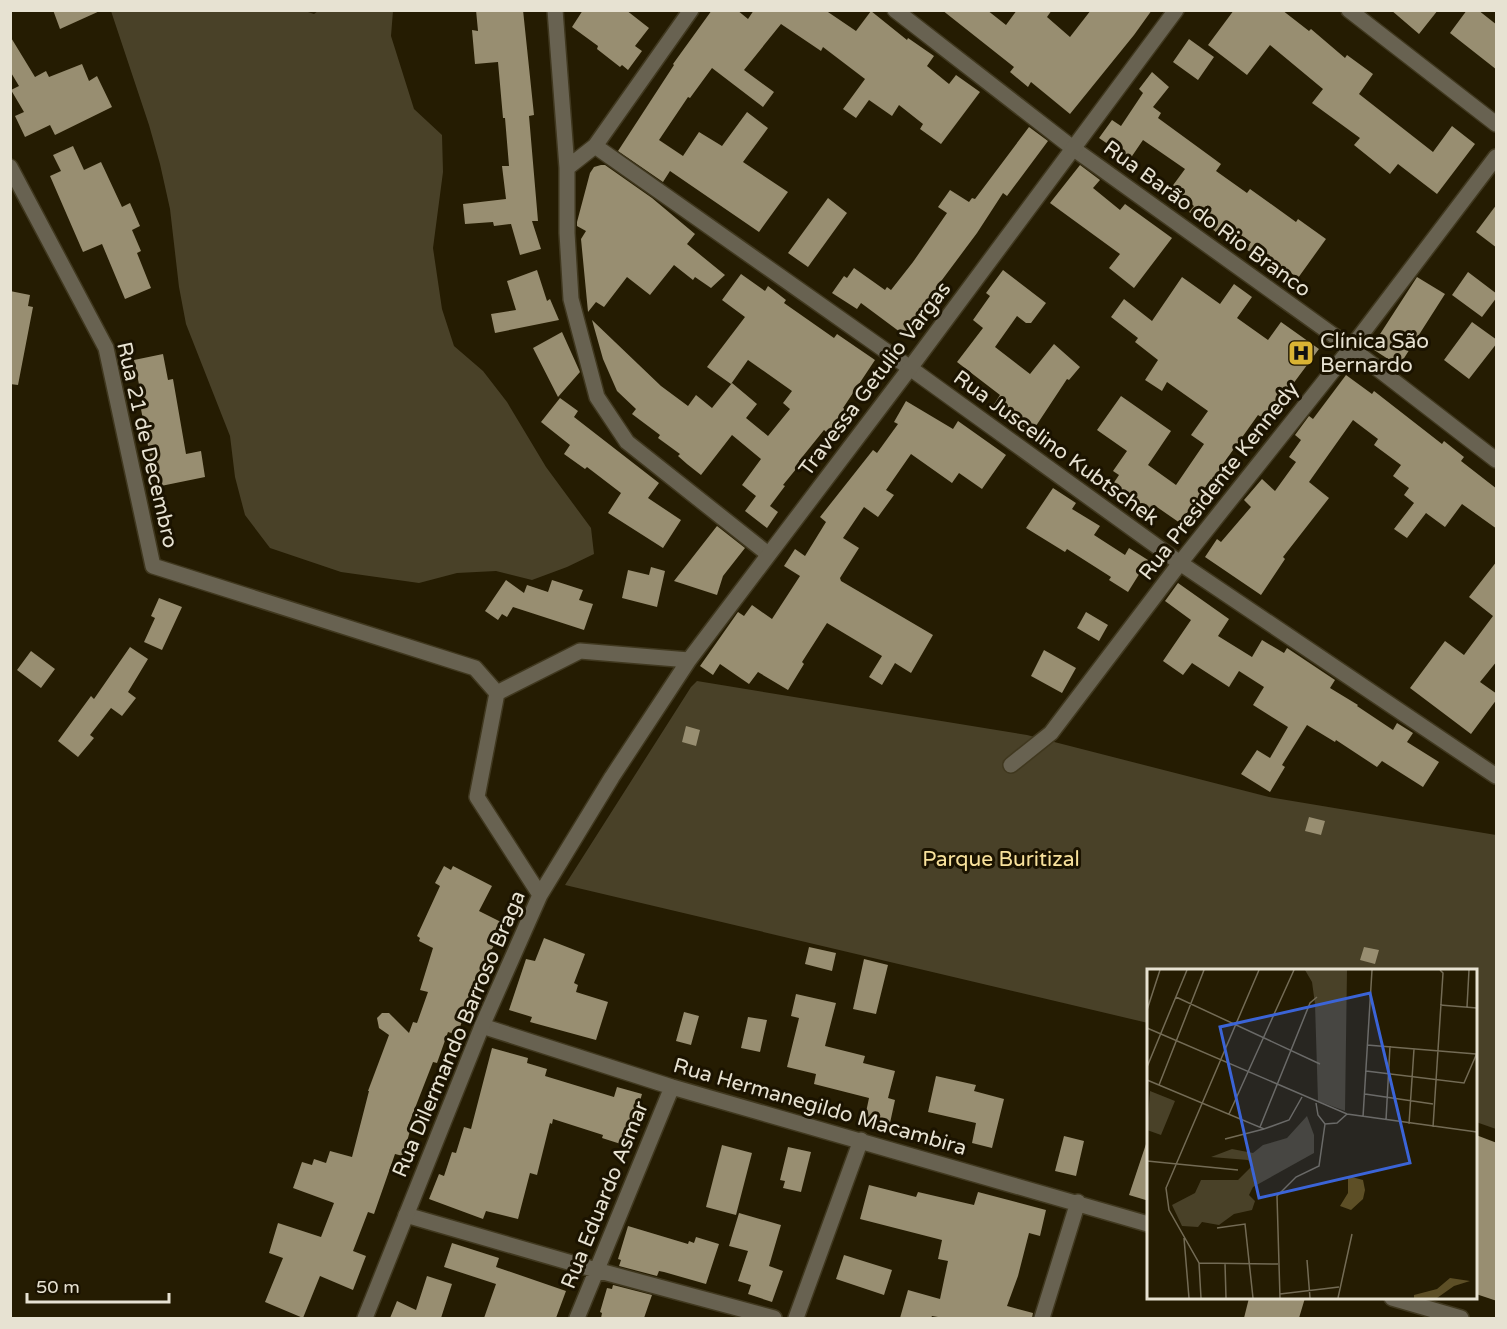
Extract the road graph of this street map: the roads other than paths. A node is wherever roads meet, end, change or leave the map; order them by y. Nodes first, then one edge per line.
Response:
1 (555, 10) edge
2 (691, 10) edge
3 (895, 10) edge
4 (1176, 10) edge
5 (1348, 10) edge
6 (1497, 124) edge
7 (595, 146) junction
8 (1074, 149) junction
9 (1497, 157) edge
10 (10, 167) edge
11 (567, 168) junction
12 (1351, 348) junction
13 (910, 368) junction
14 (1497, 460) edge
15 (768, 554) junction
16 (1180, 563) junction
17 (689, 660) junction
18 (497, 693) junction
19 (1011, 765) dead end
20 (1497, 776) edge
21 (612, 777) joint
22 (540, 895) junction
23 (482, 1026) junction
24 (672, 1087) junction
25 (861, 1140) junction
26 (1078, 1202) junction
27 (406, 1215) junction
28 (1147, 1223) edge
29 (596, 1270) junction
30 (1395, 1299) edge
31 (365, 1318) edge
32 (577, 1318) edge
33 (774, 1318) edge
34 (796, 1318) edge
35 (1042, 1318) edge
36 (1461, 1318) edge

1 - 11 street
2 - 7 street
3 - 8 street, Rua Barão do Rio Branco
4 - 8 street, Travessa Getulio Vargas
5 - 6 street
7 - 11 street
7 - 13 street, Rua Juscelino Kubtschek
8 - 12 street, Rua Barão do Rio Branco
8 - 13 street, Travessa Getulio Vargas
9 - 12 street, Rua Presidente Kennedy
10 - 18 street, Rua 21 de Decembro
11 - 15 street
12 - 14 street, Rua Barão do Rio Branco
12 - 16 street, Rua Presidente Kennedy
13 - 15 street, Travessa Getulio Vargas
13 - 16 street, Rua Juscelino Kubtschek
15 - 17 street, Travessa Getulio Vargas
16 - 19 street, Rua Presidente Kennedy
16 - 20 street, Rua Juscelino Kubtschek
17 - 18 street
17 - 21 street, Travessa Getulio Vargas
18 - 22 street
21 - 22 street, Rua Dilermando Barroso Braga
22 - 23 street, Rua Dilermando Barroso Braga
23 - 24 street, Rua Hermanegildo Macambira
23 - 27 street, Rua Dilermando Barroso Braga
24 - 25 street, Rua Hermanegildo Macambira
24 - 29 street, Rua Eduardo Asmar
25 - 26 street, Rua Hermanegildo Macambira
25 - 34 street
26 - 28 street, Rua Hermanegildo Macambira
26 - 35 street
27 - 29 street
27 - 31 street, Rua Dilermando Barroso Braga
29 - 32 street, Rua Eduardo Asmar
29 - 33 street
30 - 36 street

